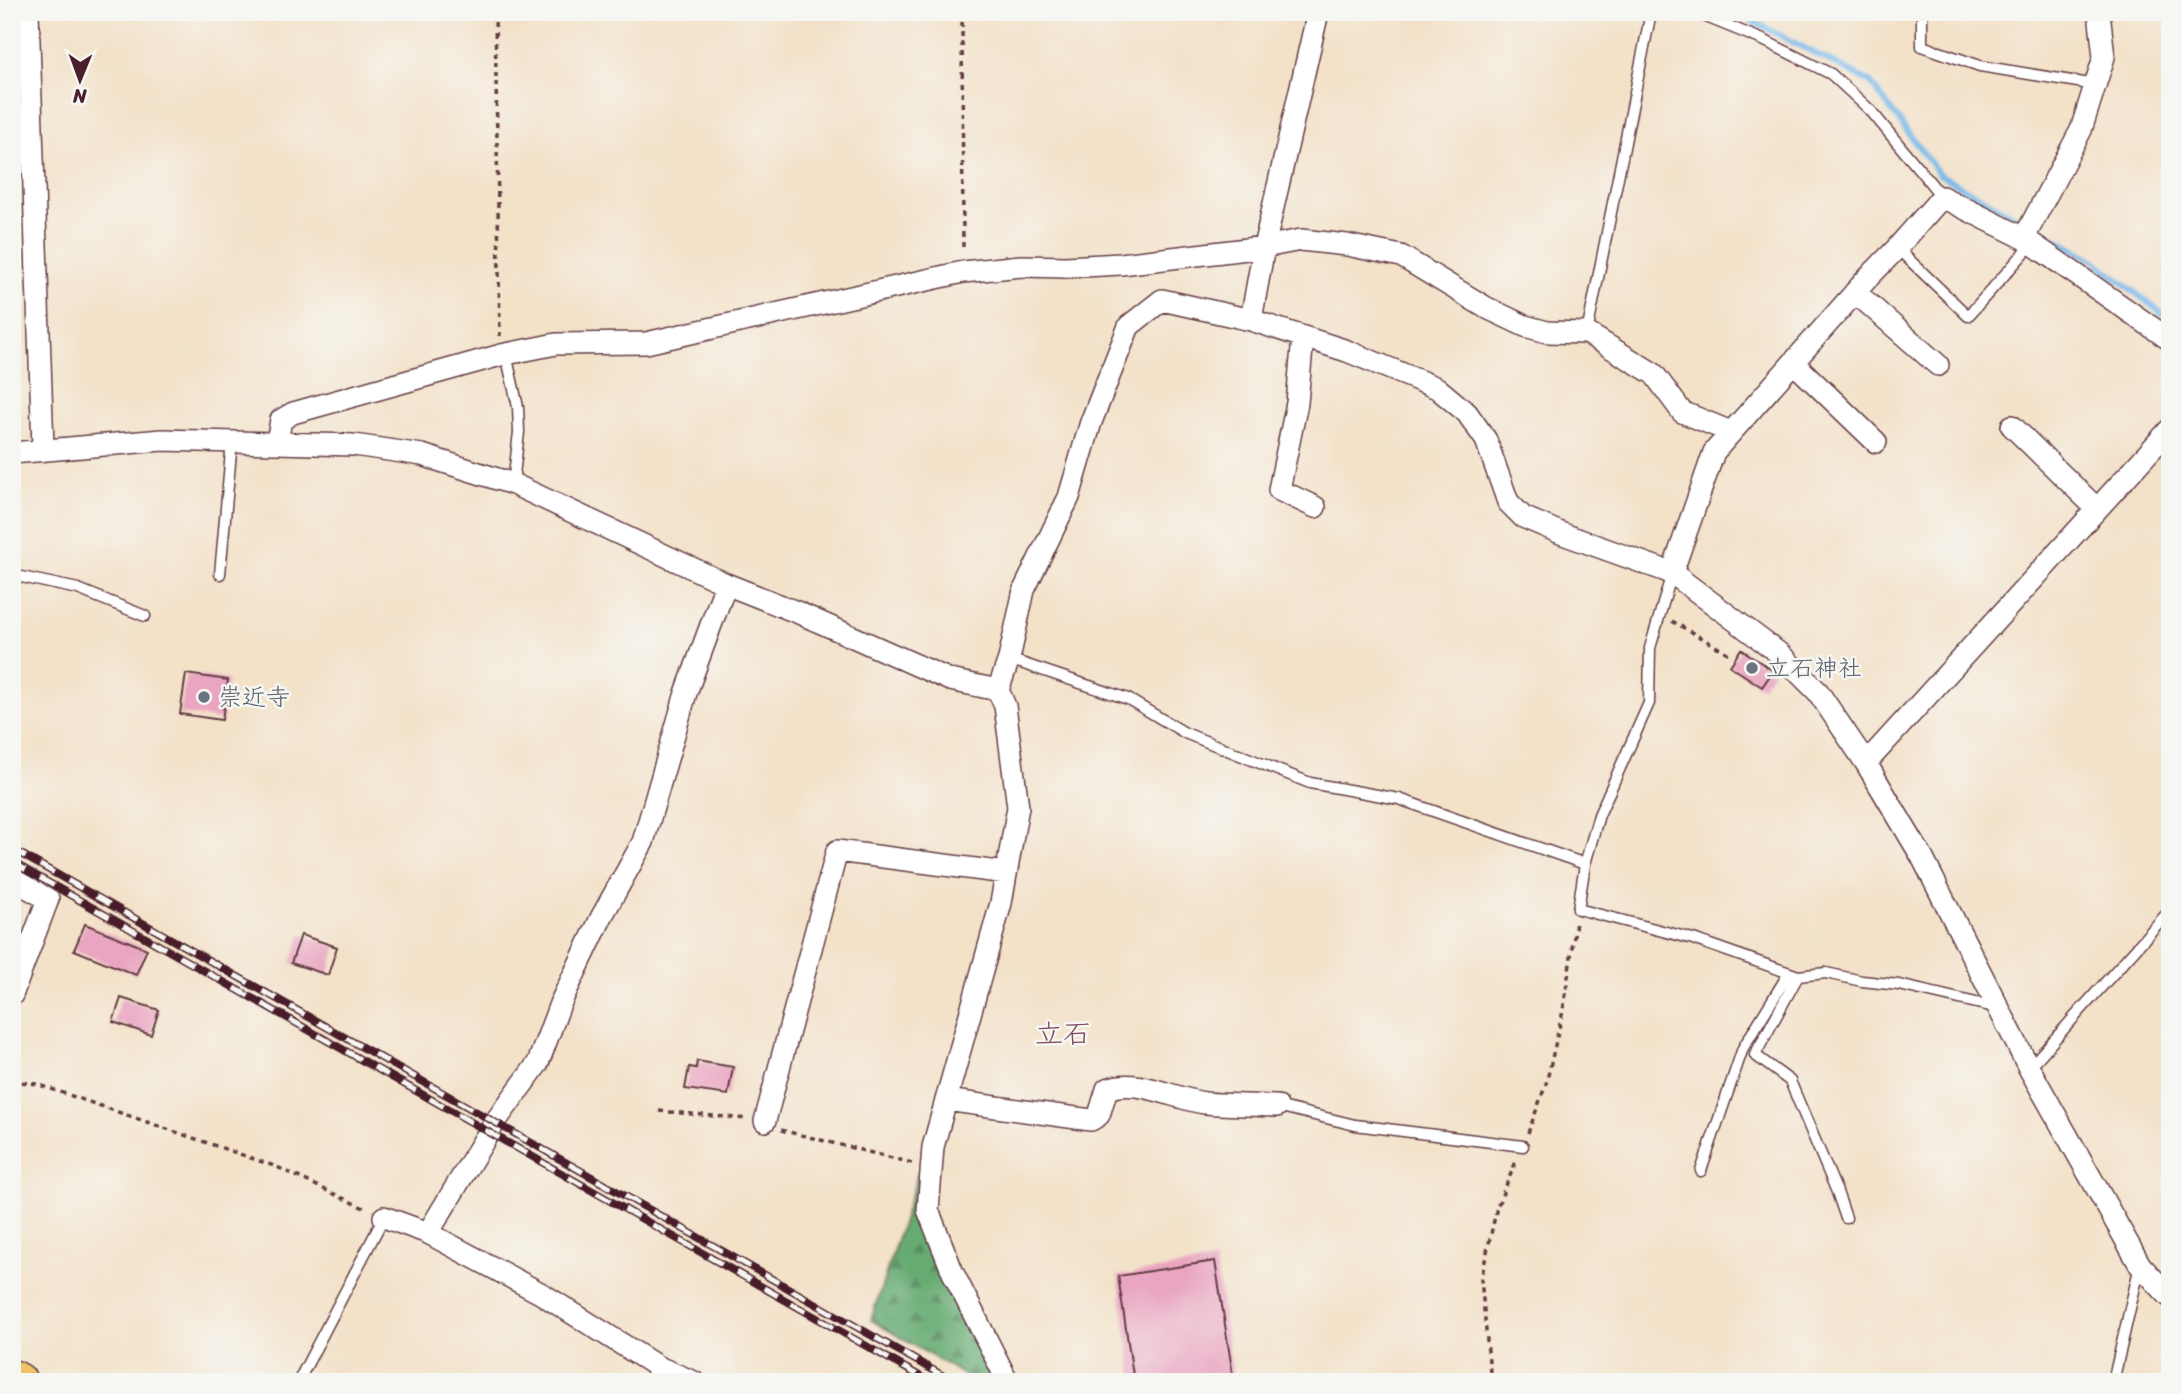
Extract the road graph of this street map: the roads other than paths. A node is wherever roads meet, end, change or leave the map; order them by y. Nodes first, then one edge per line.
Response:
1 (28, 12) edge
2 (1318, 12) edge
3 (1651, 12) edge
4 (1694, 12) edge
5 (1922, 12) edge
6 (2099, 12) edge
7 (2096, 85) junction
8 (1942, 197) junction
9 (2028, 241) junction
10 (1264, 247) junction
11 (1897, 248) junction
12 (1856, 292) junction
13 (1251, 320) junction
14 (1587, 333) junction
15 (1303, 337) junction
16 (2170, 340) edge
17 (504, 355) junction
18 (1794, 363) junction
19 (1938, 365) dead end
20 (2012, 426) dead end
21 (2170, 429) edge
22 (1731, 432) junction
23 (232, 442) junction
24 (277, 442) junction
25 (1876, 442) dead end
26 (43, 448) junction
27 (12, 453) edge
28 (513, 484) junction
29 (1315, 508) dead end
30 (2097, 509) junction
31 (220, 573) dead end
32 (1672, 573) junction
33 (12, 575) edge
34 (726, 584) junction
35 (145, 616) dead end
36 (1009, 659) junction
37 (998, 690) junction
38 (1866, 763) junction
39 (1585, 864) junction
40 (1006, 873) junction
41 (12, 879) edge
42 (2170, 910) edge
43 (1794, 974) junction
44 (12, 995) edge
45 (1998, 1008) junction
46 (2029, 1068) junction
47 (946, 1100) junction
48 (1277, 1106) joint
49 (765, 1121) road end
50 (1523, 1146) dead end
51 (1701, 1171) dead end
52 (384, 1217) joint
53 (1846, 1218) dead end
54 (428, 1233) junction
55 (2140, 1265) junction
56 (2170, 1297) edge
57 (12, 1379) edge
58 (18, 1382) edge
59 (298, 1382) edge
60 (694, 1382) edge
61 (1008, 1382) edge
62 (2113, 1382) edge

1 - 26 street
2 - 10 street
3 - 14 lane
4 - 8 lane
5 - 7 lane
6 - 7 street
7 - 9 street
8 - 9 street
8 - 11 street
9 - 11 lane
9 - 16 street
10 - 13 street
10 - 14 street
10 - 17 street
11 - 12 street
12 - 18 street
12 - 19 street
13 - 15 street
13 - 36 street
14 - 22 street
15 - 29 street
15 - 32 street
17 - 24 street
17 - 28 lane
18 - 22 street
18 - 25 street
20 - 30 street
21 - 30 street
22 - 32 street
23 - 24 street
23 - 26 street
23 - 31 lane
24 - 28 street
26 - 27 street
28 - 34 street
30 - 38 street
32 - 38 street
32 - 39 lane
33 - 35 lane
34 - 37 street
34 - 54 street
36 - 37 street
36 - 39 lane
37 - 40 street
38 - 45 street
39 - 43 lane
40 - 47 street
40 - 49 street
41 - 44 street
42 - 46 lane
43 - 45 lane
43 - 51 lane
43 - 53 lane
45 - 46 street
46 - 55 street
47 - 48 street
47 - 61 street
48 - 50 lane
52 - 54 street
52 - 59 lane
54 - 60 street
55 - 56 street
55 - 62 lane
57 - 58 highway

